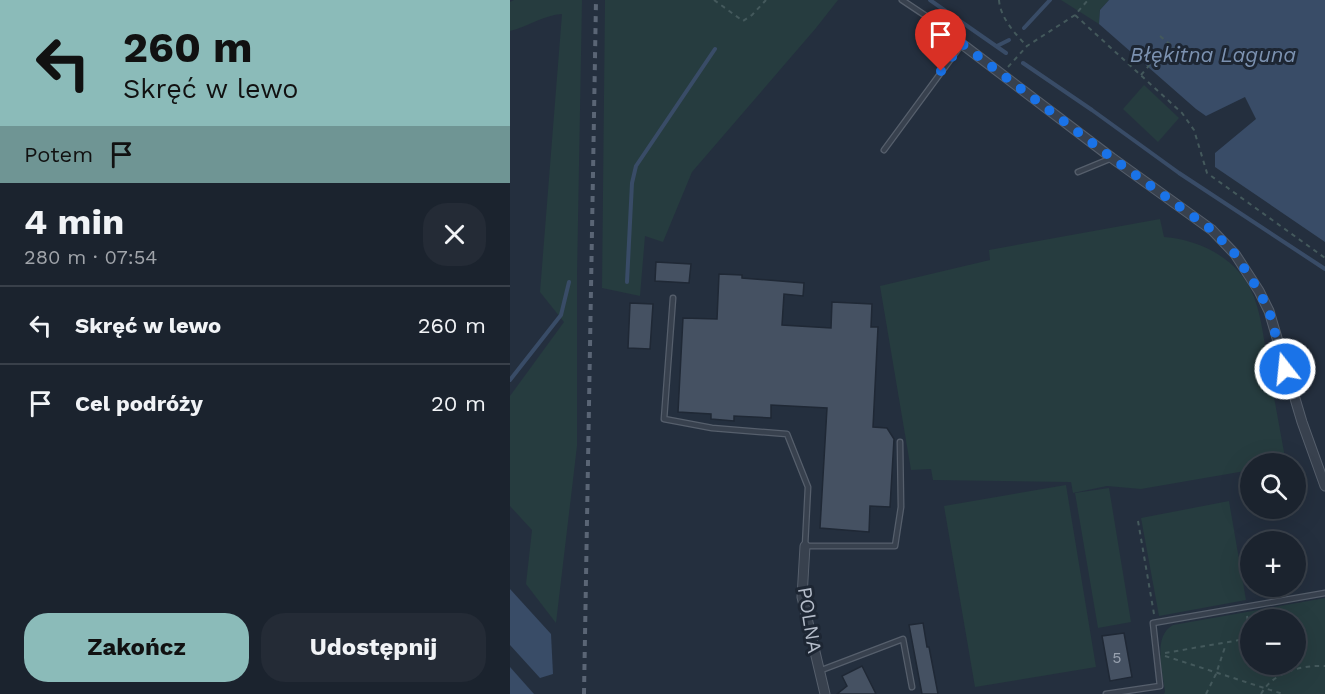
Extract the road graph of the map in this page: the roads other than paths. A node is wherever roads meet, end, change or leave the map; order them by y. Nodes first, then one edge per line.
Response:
1 (902, 0) edge
2 (962, 44) junction
3 (884, 150) dead end
4 (1112, 158) junction
5 (1078, 172) dead end
6 (673, 298) dead end
7 (900, 442) dead end
8 (1325, 486) edge
9 (805, 546) junction
10 (1325, 593) edge
11 (819, 671) junction
12 (912, 687) dead end
13 (825, 694) edge
14 (1106, 694) edge

1 - 2 lane
2 - 3 lane
2 - 4 street
4 - 5 lane
4 - 8 street
6 - 9 lane
7 - 9 lane
9 - 11 street, POLNA
10 - 14 lane
11 - 12 lane
11 - 13 street, POLNA

